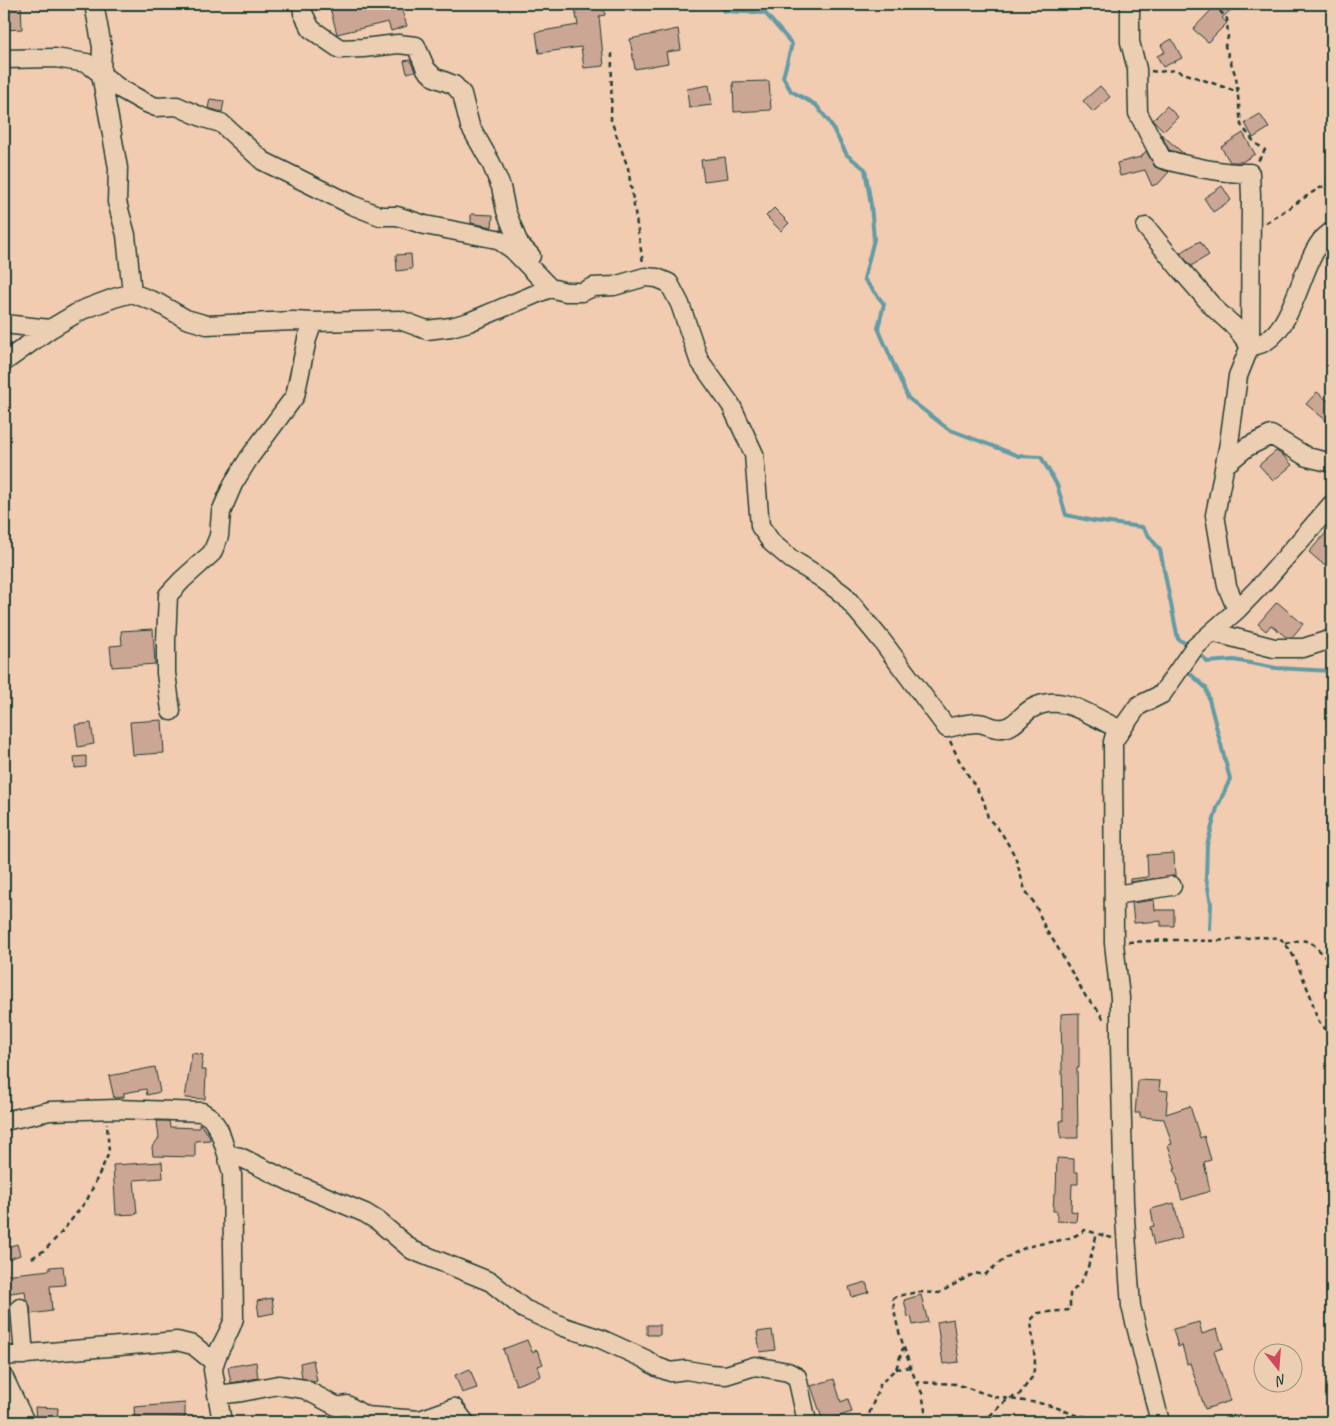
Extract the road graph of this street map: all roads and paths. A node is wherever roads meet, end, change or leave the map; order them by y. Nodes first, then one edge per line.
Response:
1 (94, 4) edge
2 (302, 4) edge
3 (1130, 4) edge
4 (1214, 4) edge
5 (612, 53) dead end
6 (4, 59) edge
7 (1137, 69) junction
8 (101, 74) junction
9 (1238, 92) junction
10 (1250, 173) junction
11 (1332, 182) edge
12 (1146, 227) dead end
13 (1332, 231) edge
14 (1250, 234) junction
15 (645, 277) junction
16 (550, 288) junction
17 (132, 294) junction
18 (314, 322) junction
19 (4, 324) edge
20 (50, 329) junction
21 (1250, 346) junction
22 (4, 362) edge
23 (1332, 463) edge
24 (1225, 465) junction
25 (1332, 504) edge
26 (1237, 610) junction
27 (1212, 632) junction
28 (1332, 639) edge
29 (171, 711) dead end
30 (947, 728) junction
31 (1113, 742) junction
32 (1172, 886) dead end
33 (1114, 895) junction
34 (1114, 943) junction
35 (1285, 944) junction
36 (1332, 963) edge
37 (1107, 1024) dead end
38 (1332, 1038) edge
39 (106, 1109) junction
40 (4, 1121) edge
41 (228, 1154) junction
42 (1096, 1233) junction
43 (1126, 1240) junction
44 (32, 1258) dead end
45 (20, 1308) dead end
46 (904, 1347) junction
47 (24, 1355) junction
48 (4, 1356) edge
49 (214, 1362) junction
50 (911, 1367) junction
51 (896, 1370) junction
52 (4, 1378) edge
53 (916, 1382) junction
54 (217, 1396) junction
55 (1008, 1399) junction
56 (26, 1422) edge
57 (222, 1422) edge
58 (465, 1422) edge
59 (807, 1422) edge
60 (866, 1422) edge
61 (927, 1422) edge
62 (983, 1422) edge
63 (1127, 1422) edge
64 (1160, 1422) edge

1 - 8 street
2 - 16 street
3 - 7 street
4 - 9 path
5 - 15 path
6 - 8 street
7 - 9 path
7 - 10 street
8 - 16 street
8 - 17 street
9 - 10 path
10 - 14 street
11 - 14 path
12 - 21 street
13 - 21 street
14 - 21 street
15 - 16 street
15 - 30 street
16 - 18 street
17 - 18 street
17 - 20 street
18 - 29 street
19 - 20 street
20 - 22 street
21 - 24 street
23 - 24 street
24 - 26 street
25 - 26 street
26 - 27 street
27 - 28 street
27 - 31 street
30 - 31 street
30 - 37 path
31 - 33 street
32 - 33 street
33 - 34 street
34 - 35 path
34 - 43 street
35 - 36 path
35 - 38 path
39 - 40 street
39 - 41 street
39 - 44 path
41 - 49 street
41 - 59 street
42 - 43 path
42 - 46 path
42 - 55 path
43 - 64 street
45 - 47 street
46 - 50 path
46 - 51 path
47 - 48 street
47 - 49 street
49 - 54 street
50 - 51 path
50 - 53 path
51 - 60 path
52 - 56 street
53 - 55 path
53 - 61 path
54 - 57 street
54 - 58 street
55 - 62 path
55 - 63 path

